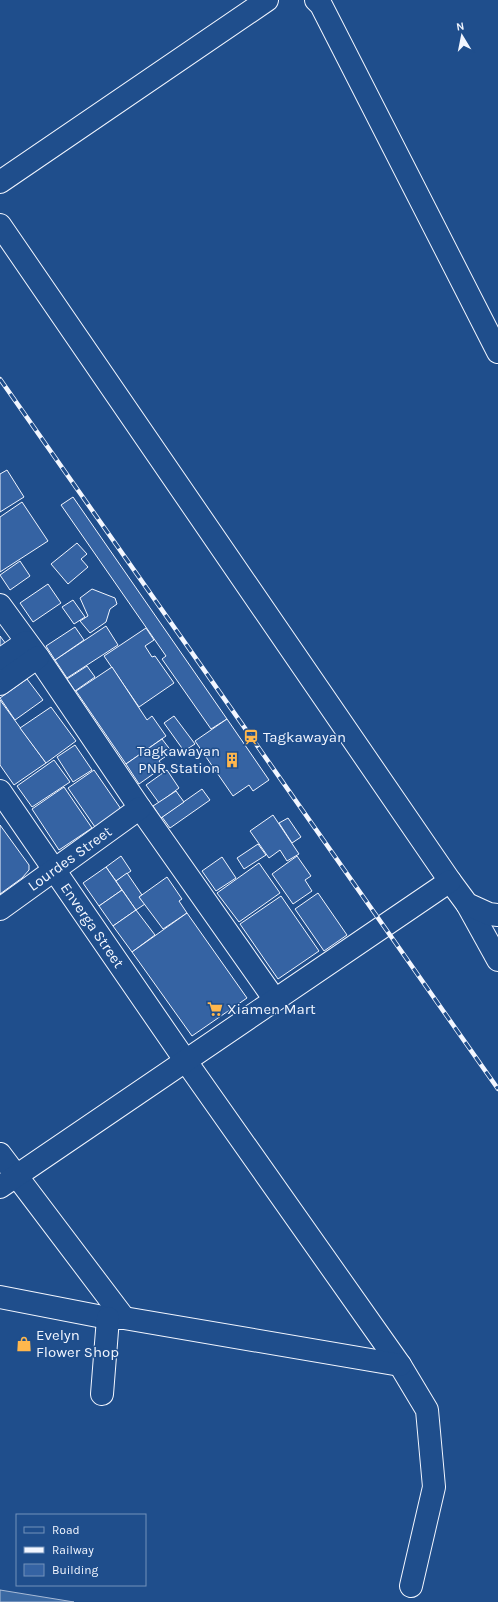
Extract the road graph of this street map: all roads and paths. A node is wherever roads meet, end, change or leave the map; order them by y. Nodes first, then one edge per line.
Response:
1 (267, 0) edge
2 (316, 0) edge
3 (0, 182) edge
4 (0, 225) edge
5 (498, 352) edge
6 (0, 605) edge
7 (32, 650) junction
8 (0, 660) edge
9 (0, 684) edge
10 (0, 790) edge
11 (140, 808) junction
12 (54, 870) junction
13 (450, 881) junction
14 (467, 904) junction
15 (0, 909) edge
16 (498, 915) edge
17 (498, 960) edge
18 (275, 1000) junction
19 (185, 1060) junction
20 (0, 1154) edge
21 (8, 1182) edge
22 (0, 1297) edge
23 (116, 1318) junction
24 (400, 1365) junction
25 (102, 1394) dead end
26 (411, 1586) dead end

1 - 3 street
2 - 5 street
4 - 13 street
6 - 7 street
7 - 8 street
7 - 9 street
7 - 11 street
10 - 12 street, Enverga Street
11 - 12 street, Lourdes Street
11 - 18 street
12 - 15 street, Lourdes Street
12 - 19 street, Enverga Street
13 - 14 street
13 - 18 street
14 - 16 street
14 - 17 street
18 - 19 street
19 - 21 street
19 - 24 street, Enverga Street
20 - 21 street
21 - 23 street
22 - 23 street
23 - 24 street
23 - 25 street
24 - 26 street, Enverga Street

